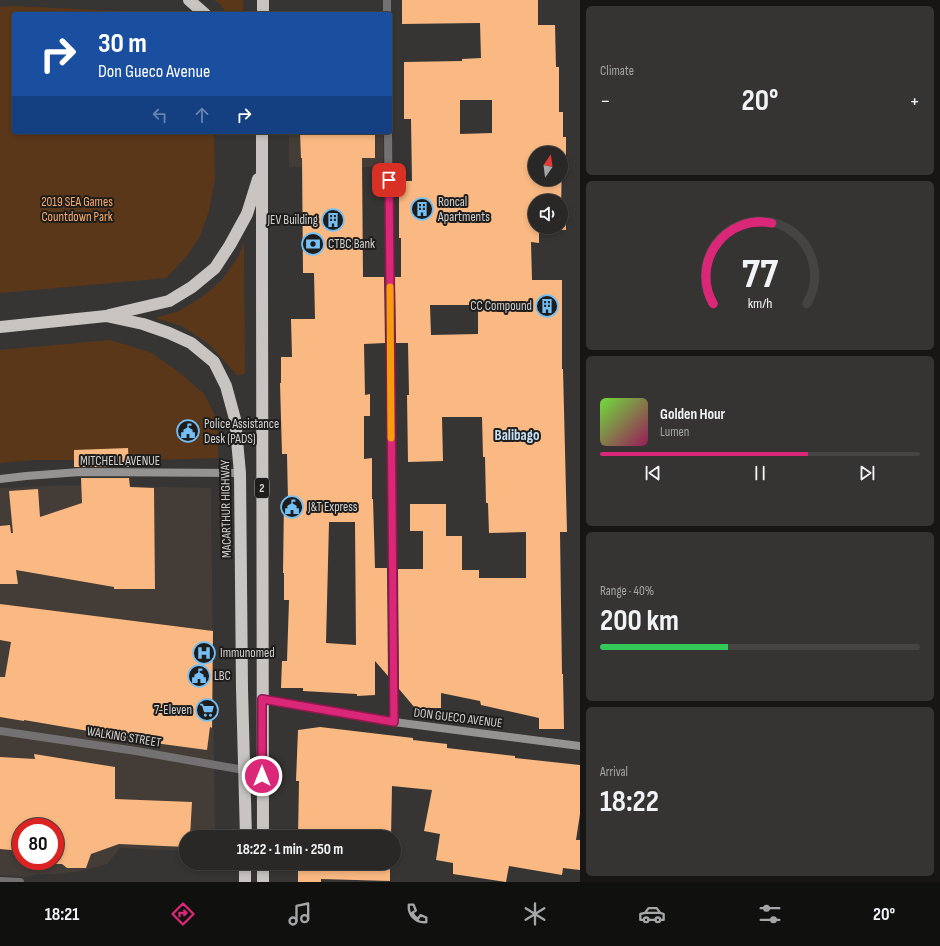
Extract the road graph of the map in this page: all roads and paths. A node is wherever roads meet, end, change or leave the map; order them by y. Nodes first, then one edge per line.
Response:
1 (189, 0) edge
2 (263, 0) edge
3 (387, 0) edge
4 (203, 12) edge
5 (263, 12) edge
6 (387, 12) edge
7 (262, 134) edge
8 (388, 134) edge
9 (262, 167) junction
10 (106, 316) junction
11 (0, 326) edge
12 (240, 473) junction
13 (0, 479) edge
14 (262, 699) junction
15 (394, 722) junction
16 (0, 731) edge
17 (580, 746) edge
18 (244, 770) junction
19 (246, 830) edge
20 (262, 830) edge
21 (245, 870) edge
22 (262, 870) edge
23 (0, 881) edge
24 (20, 882) edge
25 (245, 882) edge
26 (263, 882) edge

1 - 4 highway
2 - 5 highway
3 - 6 street
7 - 9 highway, 2
8 - 15 street
9 - 10 highway
9 - 14 highway, 2
10 - 11 highway, MACARTHUR HIGHWAY / 2
10 - 12 highway, MACARTHUR HIGHWAY / 2
12 - 13 main road, MITCHELL AVENUE
12 - 18 highway, MACARTHUR HIGHWAY / 2
14 - 15 main road, DON GUECO AVENUE
14 - 20 highway, 2
15 - 17 main road, DON GUECO AVENUE
16 - 18 street, WALKING STREET
18 - 19 highway, MACARTHUR HIGHWAY / 2
21 - 25 highway
22 - 26 highway
23 - 24 street

